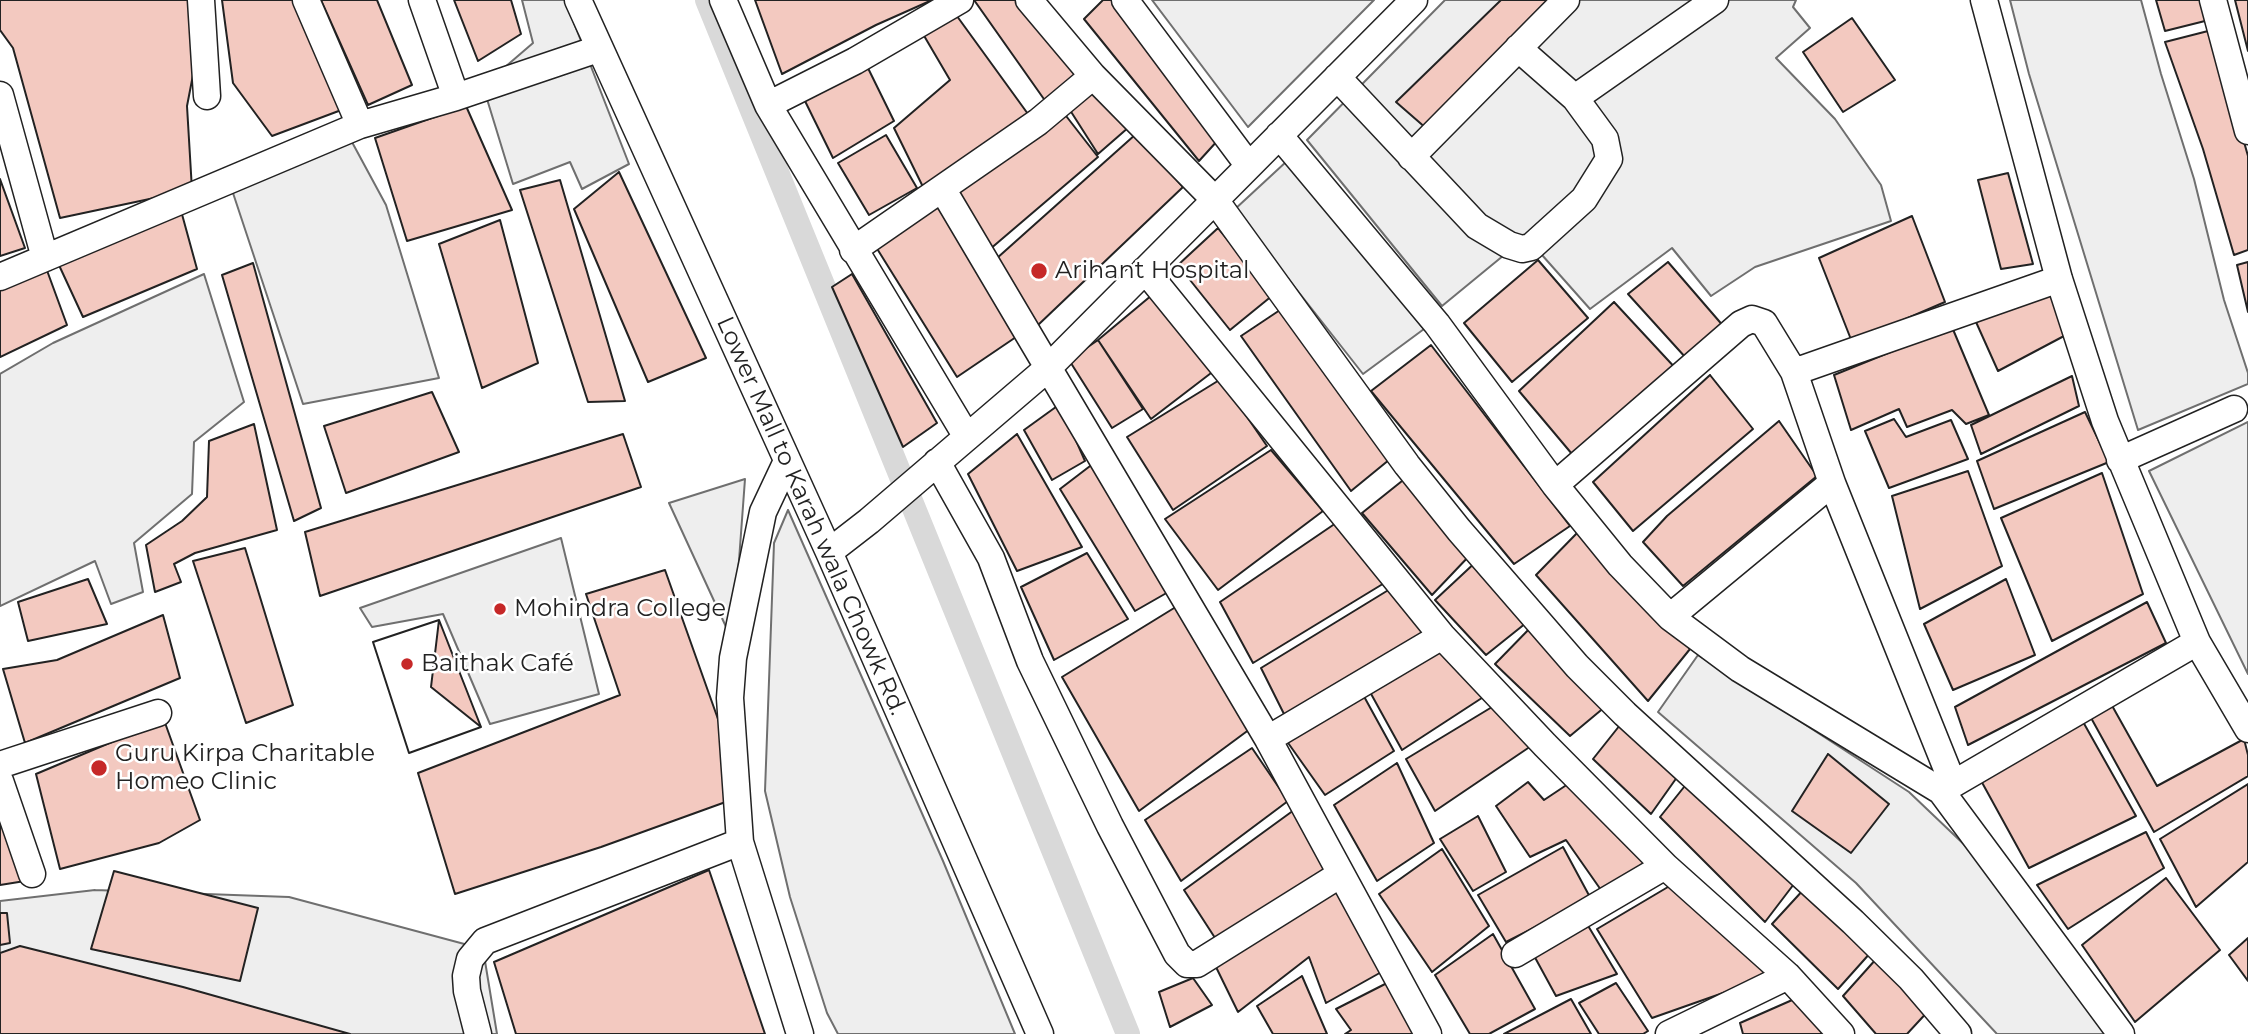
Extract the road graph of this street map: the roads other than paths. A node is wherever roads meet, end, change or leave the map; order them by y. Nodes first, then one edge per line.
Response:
1 (201, 0) edge
2 (306, 0) edge
3 (422, 0) edge
4 (578, 0) edge
5 (723, 0) edge
6 (960, 0) edge
7 (1029, 0) edge
8 (1125, 0) edge
9 (1414, 0) edge
10 (1566, 0) edge
11 (1715, 0) edge
12 (1984, 0) edge
13 (2213, 0) edge
14 (1518, 48) junction
15 (598, 49) junction
16 (1093, 76) junction
17 (1337, 78) junction
18 (0, 95) edge
19 (207, 96) dead end
20 (456, 97) junction
21 (1575, 98) junction
22 (768, 105) junction
23 (360, 125) junction
24 (2248, 131) edge
25 (1279, 135) junction
26 (1411, 157) junction
27 (1249, 166) junction
28 (943, 190) junction
29 (1215, 200) junction
30 (853, 250) junction
31 (45, 258) junction
32 (1144, 270) junction
33 (0, 277) edge
34 (2059, 279) junction
35 (1048, 369) junction
36 (1794, 372) junction
37 (2234, 410) dead end
38 (967, 437) junction
39 (2120, 460) junction
40 (787, 461) junction
41 (937, 462) junction
42 (1832, 483) junction
43 (1555, 485) junction
44 (829, 552) junction
45 (1670, 617) junction
46 (1442, 636) junction
47 (2197, 642) junction
48 (158, 713) dead end
49 (2248, 729) edge
50 (1268, 739) junction
51 (0, 765) edge
52 (0, 781) edge
53 (1947, 788) junction
54 (740, 842) junction
55 (1665, 866) junction
56 (32, 874) dead end
57 (1342, 874) junction
58 (1515, 954) dead end
59 (1788, 976) junction
60 (478, 1034) edge
61 (800, 1034) edge
62 (1040, 1034) edge
63 (1428, 1034) edge
64 (1669, 1034) edge
65 (1841, 1034) edge
66 (1958, 1034) edge
67 (2121, 1034) edge

1 - 19 street
2 - 23 street
3 - 20 street
4 - 15 street, Lower Mall to Karah wala Chowk Rd.
5 - 22 street
6 - 22 street
7 - 16 street
8 - 27 street
9 - 17 street
10 - 14 street
11 - 21 street
12 - 34 street
13 - 24 street
14 - 21 street
14 - 26 street
15 - 20 street
15 - 40 street, Lower Mall to Karah wala Chowk Rd.
16 - 28 street
16 - 29 street
17 - 25 street
17 - 26 street
18 - 31 street
20 - 23 street
21 - 26 street
22 - 30 street
23 - 31 street
25 - 27 street
25 - 43 street
27 - 29 street
28 - 30 street
28 - 35 street
29 - 32 street
29 - 66 street
30 - 38 street
31 - 33 street
32 - 35 street
32 - 46 street
34 - 36 street
34 - 39 street
35 - 38 street
35 - 50 street
36 - 42 street
36 - 43 street
37 - 39 street
38 - 41 street
39 - 47 street
40 - 44 street, Lower Mall to Karah wala Chowk Rd.
40 - 54 street
41 - 44 street
41 - 57 street
42 - 45 street
42 - 53 street
43 - 45 street
44 - 62 street, Lower Mall to Karah wala Chowk Rd.
45 - 53 street
46 - 50 street
46 - 55 street
47 - 49 street
47 - 53 street
48 - 51 street
50 - 57 street
52 - 56 street
53 - 67 street
54 - 60 street
54 - 61 street
55 - 58 street
55 - 59 street
57 - 63 street
59 - 64 street
59 - 65 street

